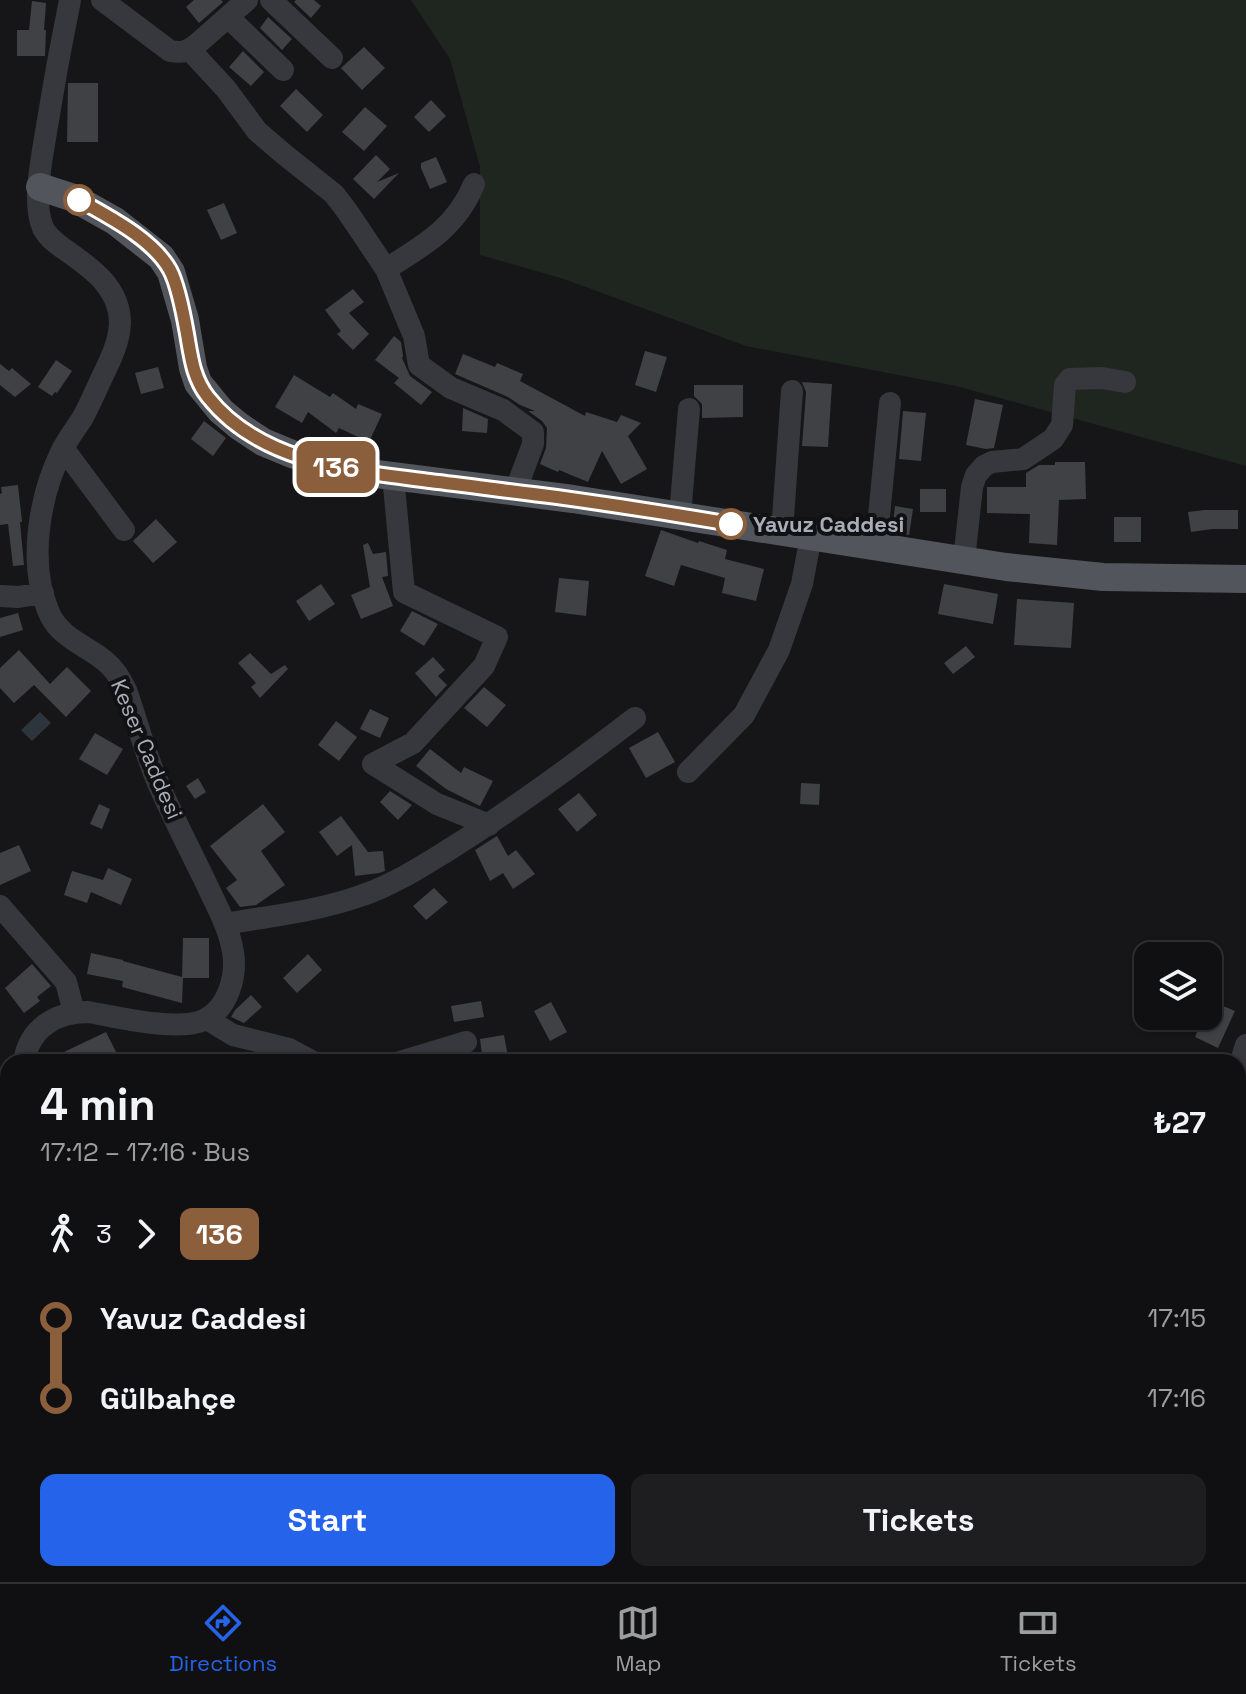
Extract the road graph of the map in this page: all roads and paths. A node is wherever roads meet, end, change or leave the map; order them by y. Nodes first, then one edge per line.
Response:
1 (70, 0) edge
2 (102, 0) edge
3 (247, 0) edge
4 (271, 0) edge
5 (228, 17) junction
6 (190, 50) junction
7 (332, 58) dead end
8 (283, 70) dead end
9 (474, 184) dead end
10 (40, 187) junction
11 (386, 269) junction
12 (1125, 382) dead end
13 (792, 391) dead end
14 (890, 403) dead end
15 (689, 409) dead end
16 (63, 448) junction
17 (393, 476) junction
18 (515, 492) junction
19 (680, 515) junction
20 (124, 530) dead end
21 (782, 532) junction
22 (811, 536) junction
23 (876, 547) junction
24 (964, 560) junction
25 (1246, 579) edge
26 (43, 593) junction
27 (0, 596) edge
28 (635, 718) dead end
29 (688, 772) dead end
30 (489, 825) junction
31 (0, 906) edge
32 (225, 924) junction
33 (74, 1012) junction
34 (207, 1019) junction
35 (466, 1042) dead end
36 (26, 1054) edge
37 (298, 1054) edge
38 (426, 1054) edge

1 - 10 street, Keser Caddesi
2 - 6 street
3 - 5 street
4 - 7 street
5 - 6 street
5 - 8 street
6 - 11 street
9 - 11 street
10 - 16 street, Keser Caddesi
10 - 17 main road
11 - 18 street
12 - 24 street
13 - 21 street
14 - 23 street
15 - 19 street
16 - 20 street
16 - 26 street, Keser Caddesi
17 - 18 main road
17 - 30 street
18 - 19 main road
19 - 21 main road
21 - 22 main road
22 - 23 main road
22 - 29 street
23 - 24 main road
24 - 25 main road
26 - 27 street
26 - 32 street, Keser Caddesi
28 - 30 street
30 - 32 street
31 - 33 street
32 - 34 street, Keser Caddesi
33 - 34 street
33 - 36 street
34 - 37 street
35 - 38 street

